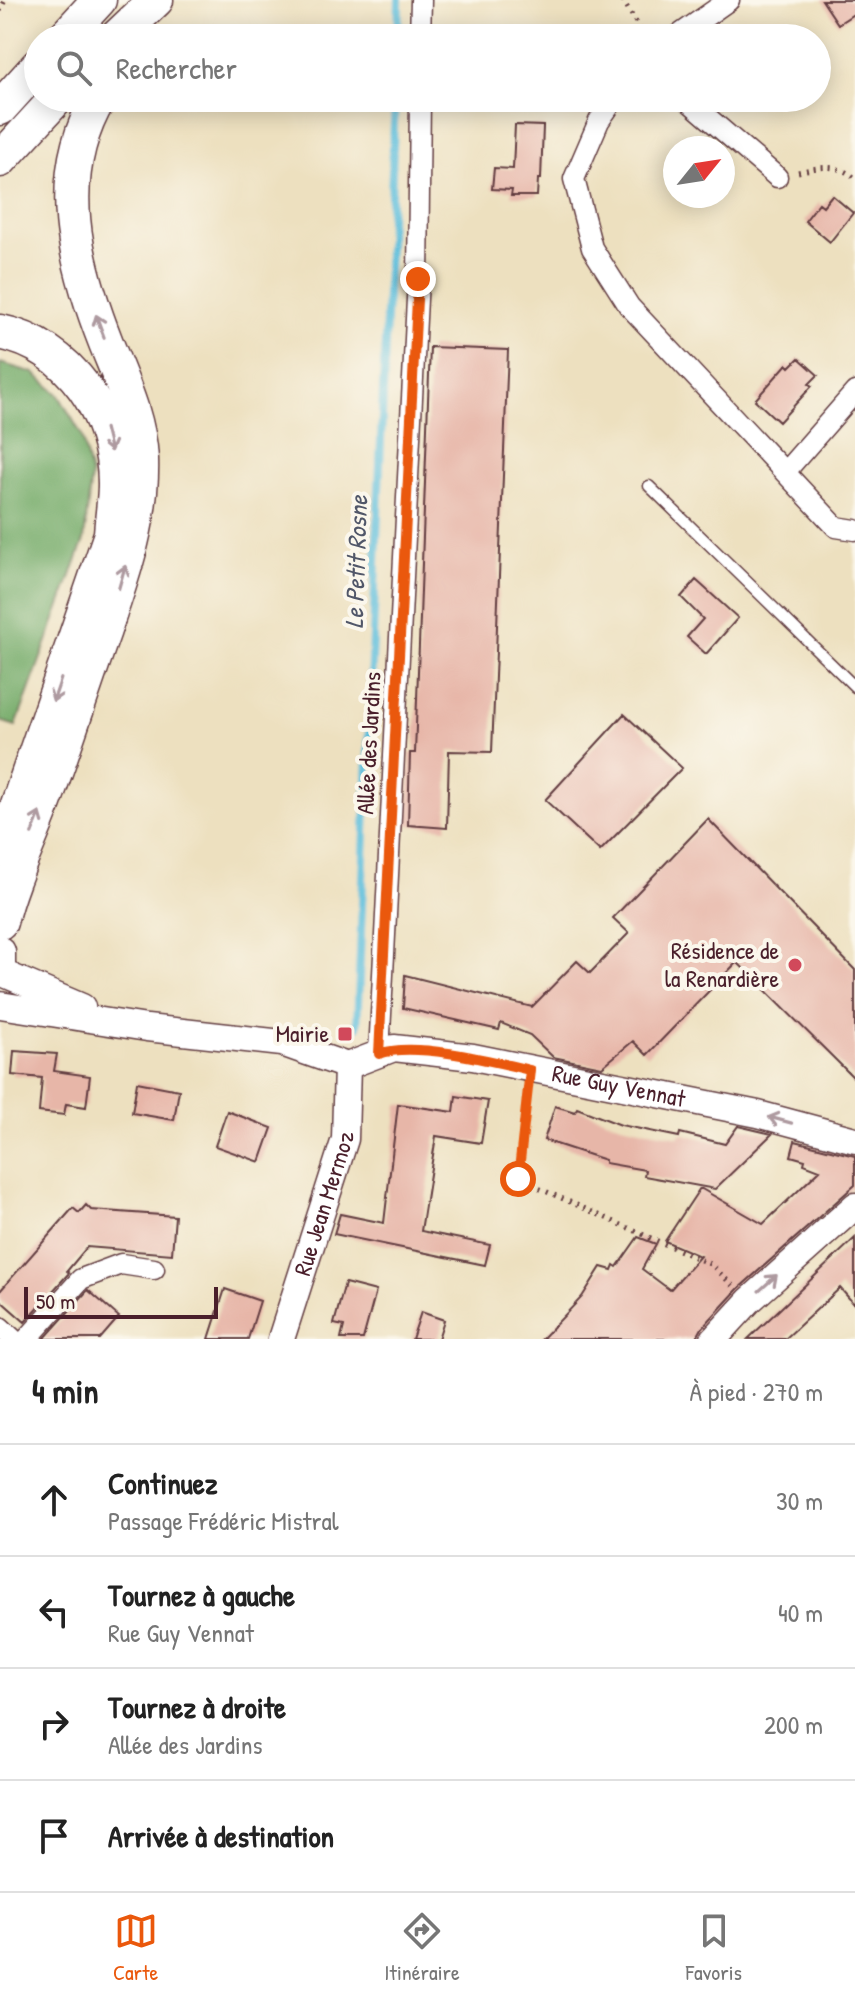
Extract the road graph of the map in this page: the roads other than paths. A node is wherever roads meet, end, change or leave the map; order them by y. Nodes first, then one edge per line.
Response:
1 (99, 0) edge
2 (156, 0) edge
3 (183, 0) edge
4 (421, 0) edge
5 (729, 0) edge
6 (77, 24) edge
7 (131, 24) edge
8 (160, 24) edge
9 (420, 24) edge
10 (695, 24) edge
11 (24, 81) edge
12 (0, 108) edge
13 (44, 112) edge
14 (91, 112) edge
15 (420, 112) edge
16 (605, 112) edge
17 (701, 112) edge
18 (0, 160) edge
19 (777, 177) road end
20 (0, 332) edge
21 (855, 392) edge
22 (785, 472) junction
23 (649, 486) dead end
24 (855, 530) edge
25 (855, 687) edge
26 (0, 856) edge
27 (0, 922) edge
28 (0, 952) edge
29 (0, 971) edge
30 (0, 1005) edge
31 (147, 1028) junction
32 (379, 1054) junction
33 (347, 1066) junction
34 (855, 1140) edge
35 (855, 1206) edge
36 (154, 1269) dead end
37 (0, 1327) edge
38 (13, 1339) edge
39 (27, 1339) edge
40 (281, 1339) edge
41 (714, 1339) edge

1 - 6 highway
2 - 7 highway
3 - 8 highway
4 - 9 street
5 - 10 street
11 - 12 highway
13 - 18 highway
27 -> 14 highway
15 - 32 street, Allée des Jardins
16 - 22 street
17 - 19 street
20 -> 26 highway
21 - 22 street
22 - 24 street
23 - 25 lane
28 - 29 main road
29 - 31 street
30 - 31 street
31 - 33 street
32 - 33 street, Rue Guy Vennat
34 -> 32 street, Rue Guy Vennat
33 - 40 street, Rue Jean Mermoz
41 -> 35 street
36 - 39 street
37 - 38 street

